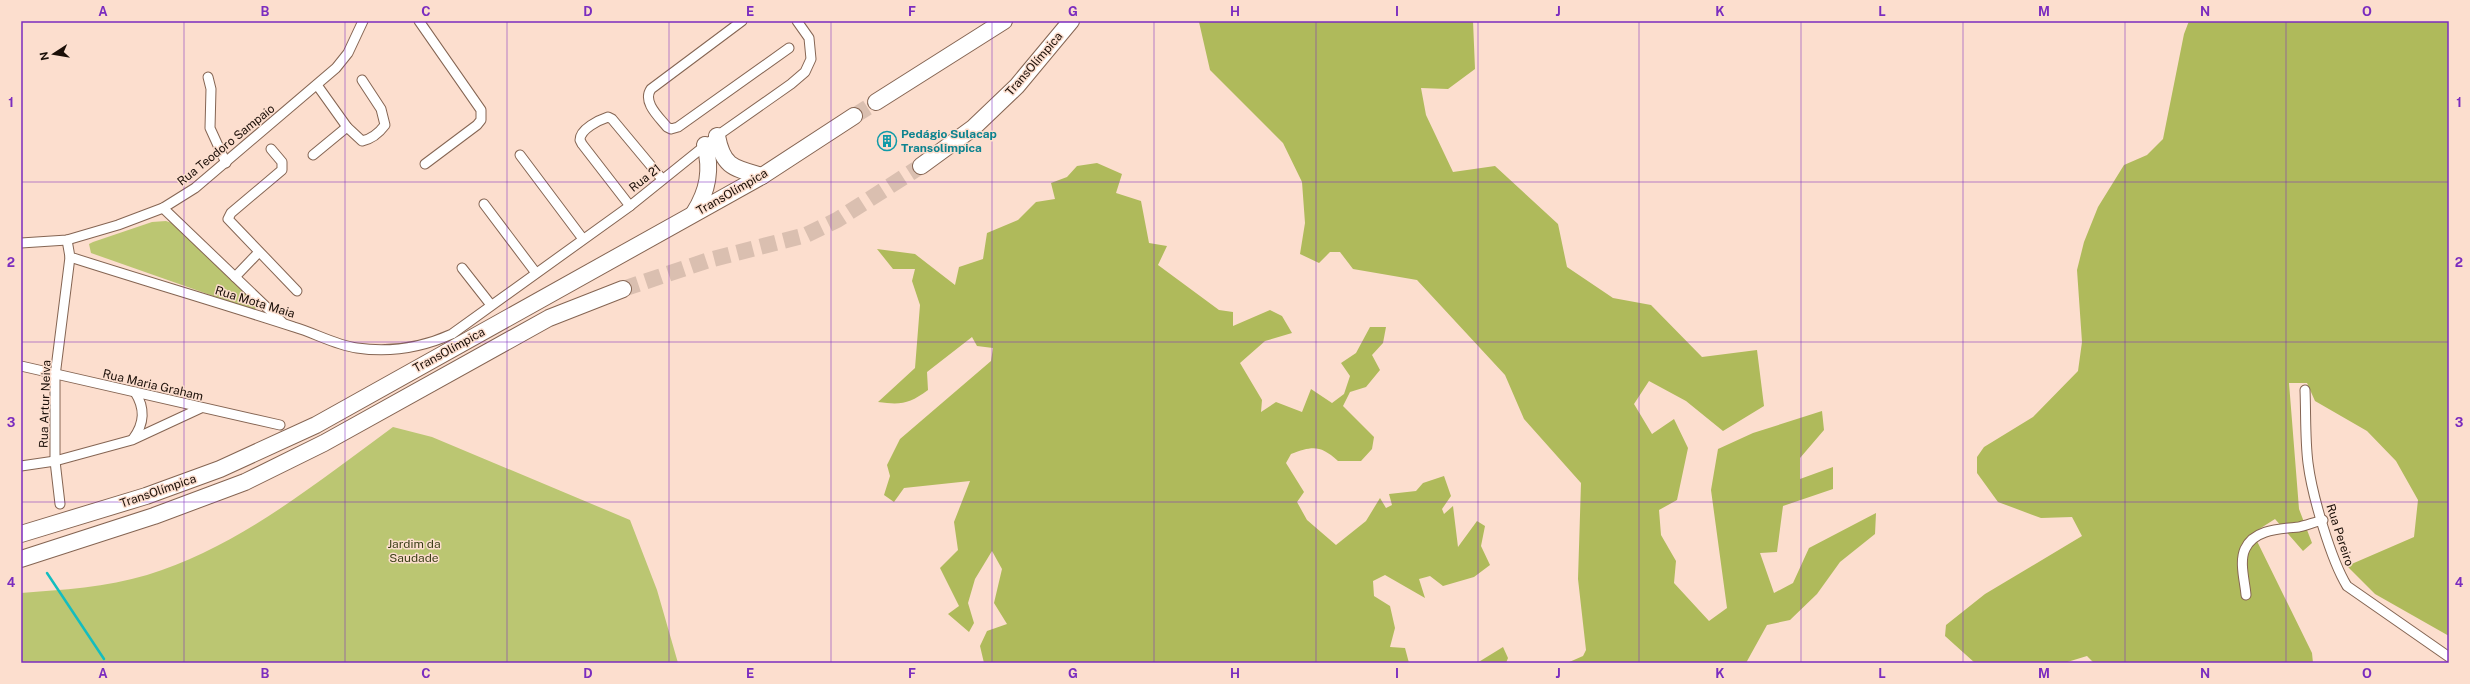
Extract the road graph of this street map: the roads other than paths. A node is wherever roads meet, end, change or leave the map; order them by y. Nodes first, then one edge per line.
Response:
1 (363, 21) edge
2 (419, 21) edge
3 (742, 21) edge
4 (797, 21) edge
5 (1004, 21) edge
6 (1071, 21) edge
7 (789, 48) dead end
8 (208, 78) dead end
9 (362, 80) dead end
10 (317, 85) junction
11 (876, 102) tunnel mouth
12 (854, 116) tunnel mouth
13 (347, 127) junction
14 (711, 140) junction
15 (271, 149) dead end
16 (313, 155) dead end
17 (520, 155) dead end
18 (226, 163) junction
19 (425, 164) dead end
20 (921, 166) tunnel mouth
21 (762, 176) junction
22 (662, 179) junction
23 (484, 204) dead end
24 (630, 206) junction
25 (163, 208) junction
26 (694, 214) junction
27 (583, 239) junction
28 (67, 240) junction
29 (21, 243) edge
30 (259, 252) junction
31 (70, 258) junction
32 (462, 268) dead end
33 (536, 273) junction
34 (235, 277) junction
35 (623, 289) tunnel mouth
36 (297, 290) dead end
37 (491, 305) junction
38 (285, 324) junction
39 (452, 334) joint
40 (21, 366) edge
41 (55, 376) junction
42 (2304, 390) dead end
43 (134, 392) junction
44 (201, 408) junction
45 (280, 425) dead end
46 (132, 440) junction
47 (55, 461) junction
48 (21, 466) edge
49 (60, 504) dead end
50 (70, 520) junction
51 (2323, 520) junction
52 (21, 526) edge
53 (21, 534) edge
54 (21, 559) edge
55 (2246, 595) dead end
56 (2449, 657) edge

1 - 10 street, Rua Teodoro Sampaio
2 - 19 street
3 - 7 street
4 - 14 street, Rua 21
5 - 11 highway
6 - 20 highway, TransOlímpica
8 - 18 street
9 - 13 street
10 - 13 street
10 - 18 street, Rua Teodoro Sampaio
12 - 21 highway, TransOlímpica
13 - 16 street
14 - 21 highway
14 - 22 street, Rua 21
14 - 26 highway
15 - 30 street
17 - 27 street
18 - 25 street, Rua Teodoro Sampaio
21 - 26 highway, TransOlímpica
22 - 24 street, Rua 21
22 - 24 street
23 - 33 street
24 - 27 street, Rua 21
25 - 28 street, Rua Teodoro Sampaio
25 - 34 street
26 - 50 highway, TransOlímpica
27 - 33 street, Rua 21
28 - 29 street, Rua Teodoro Sampaio
28 - 31 street
30 - 34 street
30 - 36 street
31 - 38 street, Rua Mota Maia
31 - 41 street, Rua Artur Neiva
32 - 37 street
33 - 37 street, Rua 21
34 - 38 street
35 - 54 highway, TransOlímpica
37 - 39 street, Rua 21
38 - 39 street, Rua Mota Maia
40 - 41 street, Rua Maria Graham
41 - 43 street, Rua Maria Graham
41 - 47 street, Rua Artur Neiva
42 - 51 street, Rua Pereiro
43 - 44 street, Rua Maria Graham
43 - 46 street
44 - 45 street, Rua Maria Graham
44 - 46 street
46 - 47 street
47 - 48 street
47 - 49 street, Rua Artur Neiva
50 - 52 highway
50 - 53 highway, TransOlímpica
51 - 55 street
51 - 56 street, Rua Pereiro

